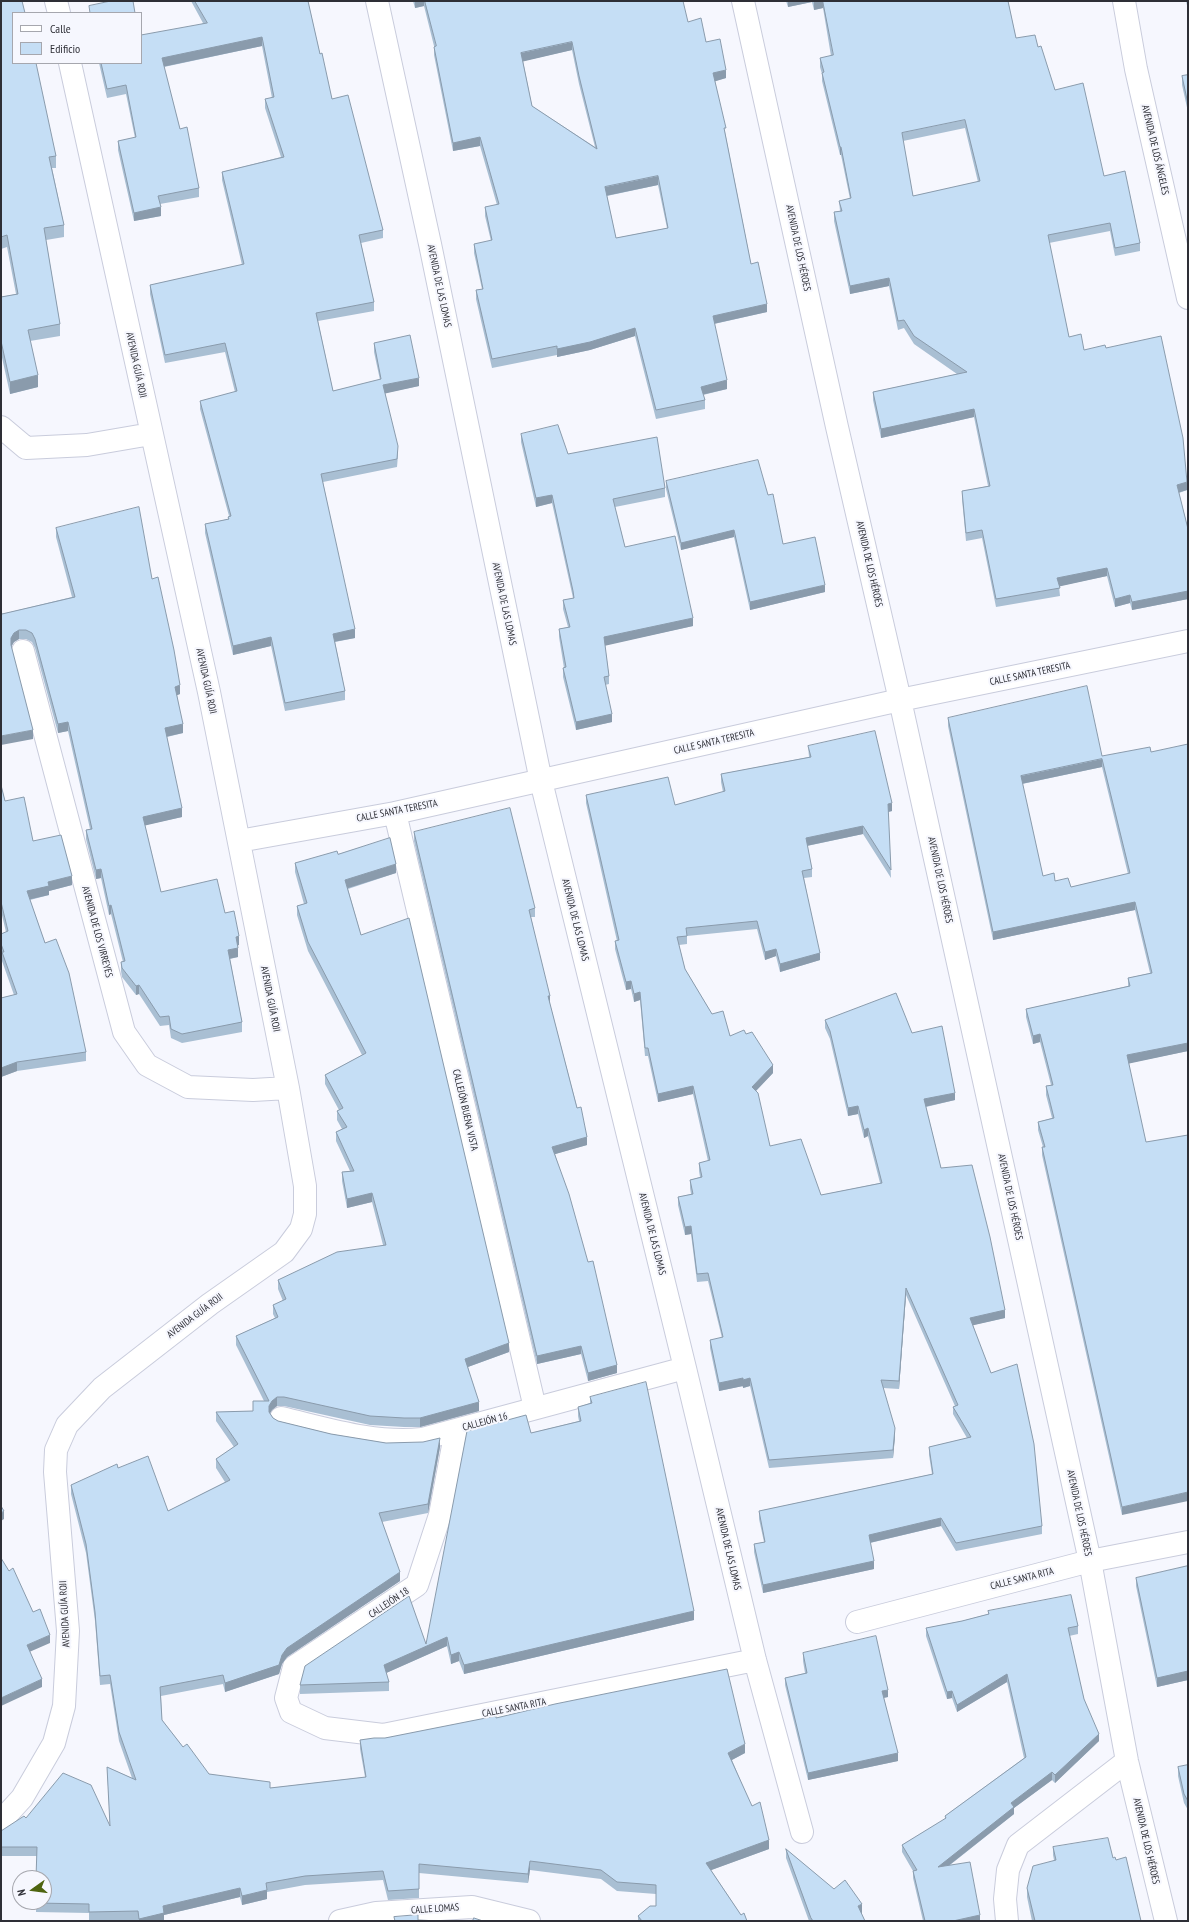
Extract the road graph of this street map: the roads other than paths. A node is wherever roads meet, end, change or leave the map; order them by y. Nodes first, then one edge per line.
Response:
1 (56, 1) edge
2 (377, 1) edge
3 (743, 1) edge
4 (1124, 1) edge
5 (59, 12) edge
6 (70, 64) edge
7 (1188, 298) edge
8 (1, 427) edge
9 (151, 434) junction
10 (1188, 641) edge
11 (22, 651) dead end
12 (900, 700) junction
13 (541, 781) junction
14 (395, 813) junction
15 (239, 841) junction
16 (288, 1088) junction
17 (685, 1368) junction
18 (535, 1408) junction
19 (281, 1418) dead end
20 (456, 1430) junction
21 (1188, 1542) edge
22 (1090, 1562) junction
23 (857, 1622) dead end
24 (755, 1660) junction
25 (286, 1698) joint
26 (1127, 1761) junction
27 (1, 1821) edge
28 (802, 1832) dead end
29 (340, 1921) edge
30 (529, 1921) edge
31 (1008, 1921) edge
32 (1166, 1921) edge

1 - 5 street
2 - 13 street, AVENIDA DE LAS LOMAS
3 - 12 street, AVENIDA DE LOS HÉROES
4 - 7 street, AVENIDA DE LOS ÁNGELES
6 - 9 street, AVENIDA GUÍA ROJI
8 - 9 street
9 - 15 street, AVENIDA GUÍA ROJI
10 - 12 street, CALLE SANTA TERESITA
11 - 16 street, AVENIDA DE LOS VIRREYES
12 - 13 street, CALLE SANTA TERESITA
12 - 22 street, AVENIDA DE LOS HÉROES
13 - 14 street, CALLE SANTA TERESITA
13 - 17 street, AVENIDA DE LAS LOMAS
14 - 15 street, CALLE SANTA TERESITA
14 - 18 street, CALLEJÓN BUENA VISTA
15 - 16 street, AVENIDA GUÍA ROJI
16 - 27 street, AVENIDA GUÍA ROJI
17 - 18 street, CALLEJÓN 16
17 - 24 street, AVENIDA DE LAS LOMAS
18 - 20 street, CALLEJÓN 16
19 - 20 street, CALLEJÓN 16
20 - 25 street, CALLEJÓN 18
21 - 22 street, CALLE SANTA RITA
22 - 23 street, CALLE SANTA RITA
22 - 26 street, AVENIDA DE LOS HÉROES
24 - 25 street, CALLE SANTA RITA
24 - 28 street, AVENIDA DE LAS LOMAS
26 - 31 street
26 - 32 street, AVENIDA DE LOS HÉROES
29 - 30 street, CALLE LOMAS

